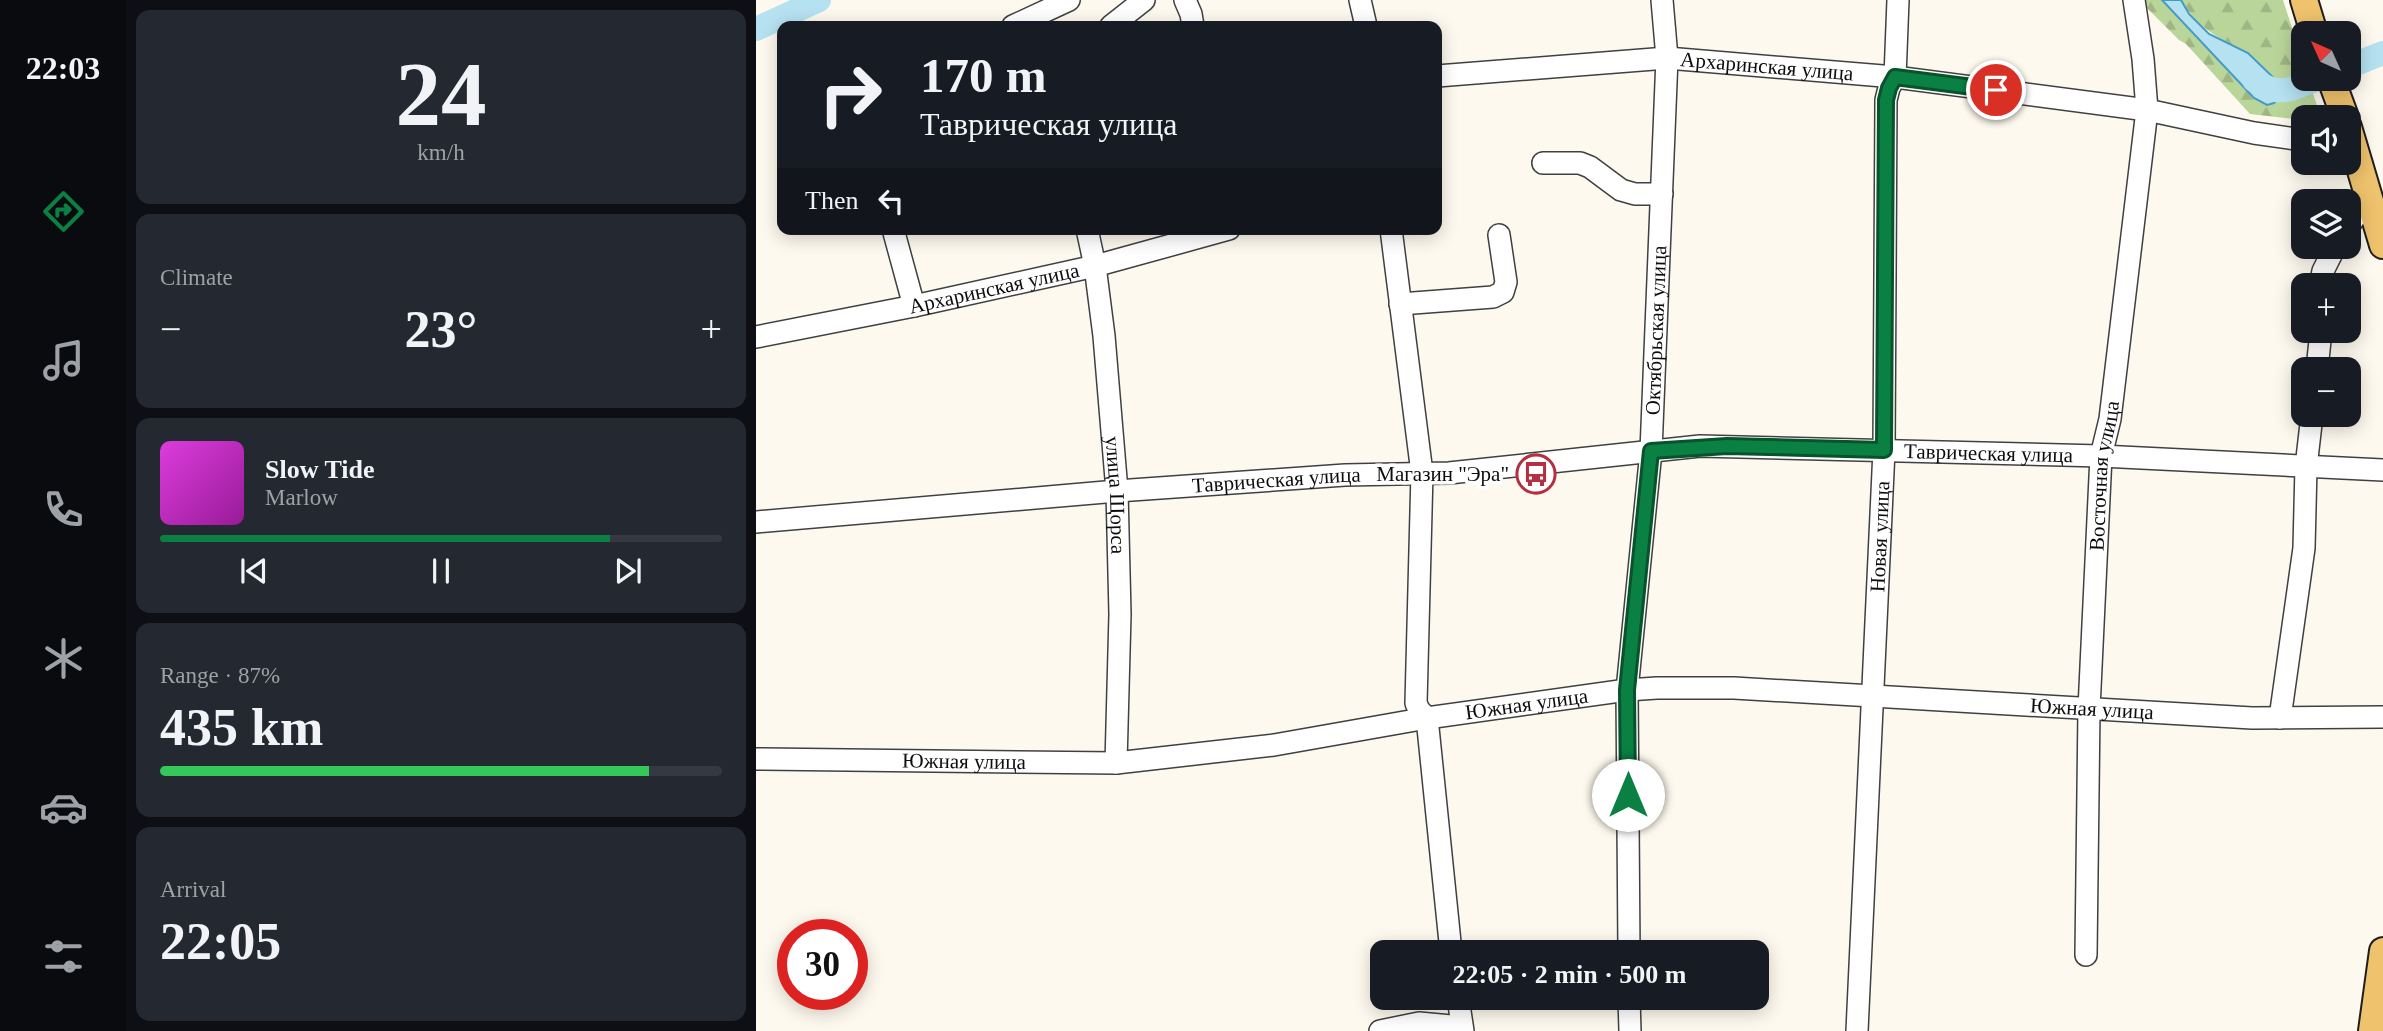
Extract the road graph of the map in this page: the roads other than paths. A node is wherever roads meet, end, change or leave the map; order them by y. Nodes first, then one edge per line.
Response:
1 (1069, 0) edge
2 (1144, 0) edge
3 (1185, 0) edge
4 (1360, 0) edge
5 (1662, 0) edge
6 (1899, 0) edge
7 (2134, 0) edge
8 (2304, 0) edge
9 (1047, 20) edge
10 (1117, 21) edge
11 (1192, 21) edge
12 (1365, 21) edge
13 (2310, 21) edge
14 (1667, 58) junction
15 (1442, 76) edge
16 (1895, 77) junction
17 (2147, 110) junction
18 (2291, 138) edge
19 (1544, 163) dead end
20 (2361, 171) edge
21 (1662, 194) junction
22 (2369, 197) junction
23 (2361, 208) edge
24 (894, 235) edge
25 (1088, 235) edge
26 (1207, 235) edge
27 (1392, 235) edge
28 (1499, 235) dead end
29 (2383, 245) edge
30 (1095, 266) junction
31 (1400, 304) junction
32 (914, 306) junction
33 (756, 337) edge
34 (2311, 427) edge
35 (1884, 450) junction
36 (1651, 451) junction
37 (2101, 456) junction
38 (2306, 467) junction
39 (2383, 470) edge
40 (1422, 473) junction
41 (1117, 491) junction
42 (756, 522) edge
43 (1627, 690) junction
44 (1872, 695) junction
45 (2088, 709) junction
46 (2383, 717) edge
47 (1427, 718) junction
48 (2280, 718) junction
49 (756, 759) edge
50 (1116, 763) junction
51 (1450, 940) edge
52 (1629, 940) edge
53 (2383, 951) edge
54 (2087, 955) dead end
55 (1460, 1010) edge
56 (1629, 1010) edge
57 (2377, 1023) edge
58 (1463, 1029) edge
59 (1380, 1031) edge
60 (1629, 1031) edge
61 (1857, 1031) edge

1 - 9 street
2 - 10 street
3 - 11 street
4 - 12 street
5 - 14 street, Октябрьская улица
6 - 16 street, Новая улица
7 - 17 street, Восточная улица
8 - 13 main road
14 - 15 street, Архаринская улица
14 - 16 street, Архаринская улица
14 - 21 street, Октябрьская улица
16 - 17 street, Архаринская улица
16 - 35 street, Новая улица
17 - 18 street, Архаринская улица
17 - 37 street, Восточная улица
19 - 21 street
20 - 22 main road
21 - 36 street, Октябрьская улица
22 - 23 street
22 - 29 main road
24 - 32 street
25 - 30 street, улица Щорса
26 - 30 street, Архаринская улица
27 - 31 street
28 - 31 street
30 - 32 street, Архаринская улица
30 - 41 street, улица Щорса
31 - 40 street
32 - 33 street, Архаринская улица
34 - 38 street
35 - 36 street, Таврическая улица
35 - 37 street, Таврическая улица
35 - 44 street, Новая улица
36 - 40 street, Таврическая улица
36 - 43 street, Октябрьская улица
37 - 38 street, Таврическая улица
37 - 45 street, Восточная улица
38 - 39 street, Таврическая улица
38 - 48 street
40 - 41 street, Таврическая улица
40 - 47 street
41 - 42 street, Таврическая улица
41 - 50 street, улица Щорса
43 - 44 street, Южная улица
43 - 47 street, Южная улица
43 - 52 street, Октябрьская улица
44 - 45 street, Южная улица
44 - 61 street, Новая улица
45 - 48 street, Южная улица
45 - 54 street, Восточная улица
46 - 48 street, Южная улица
47 - 50 street, Южная улица
47 - 51 street
49 - 50 street, Южная улица
53 - 57 main road
55 - 58 street
56 - 60 street
58 - 59 street

